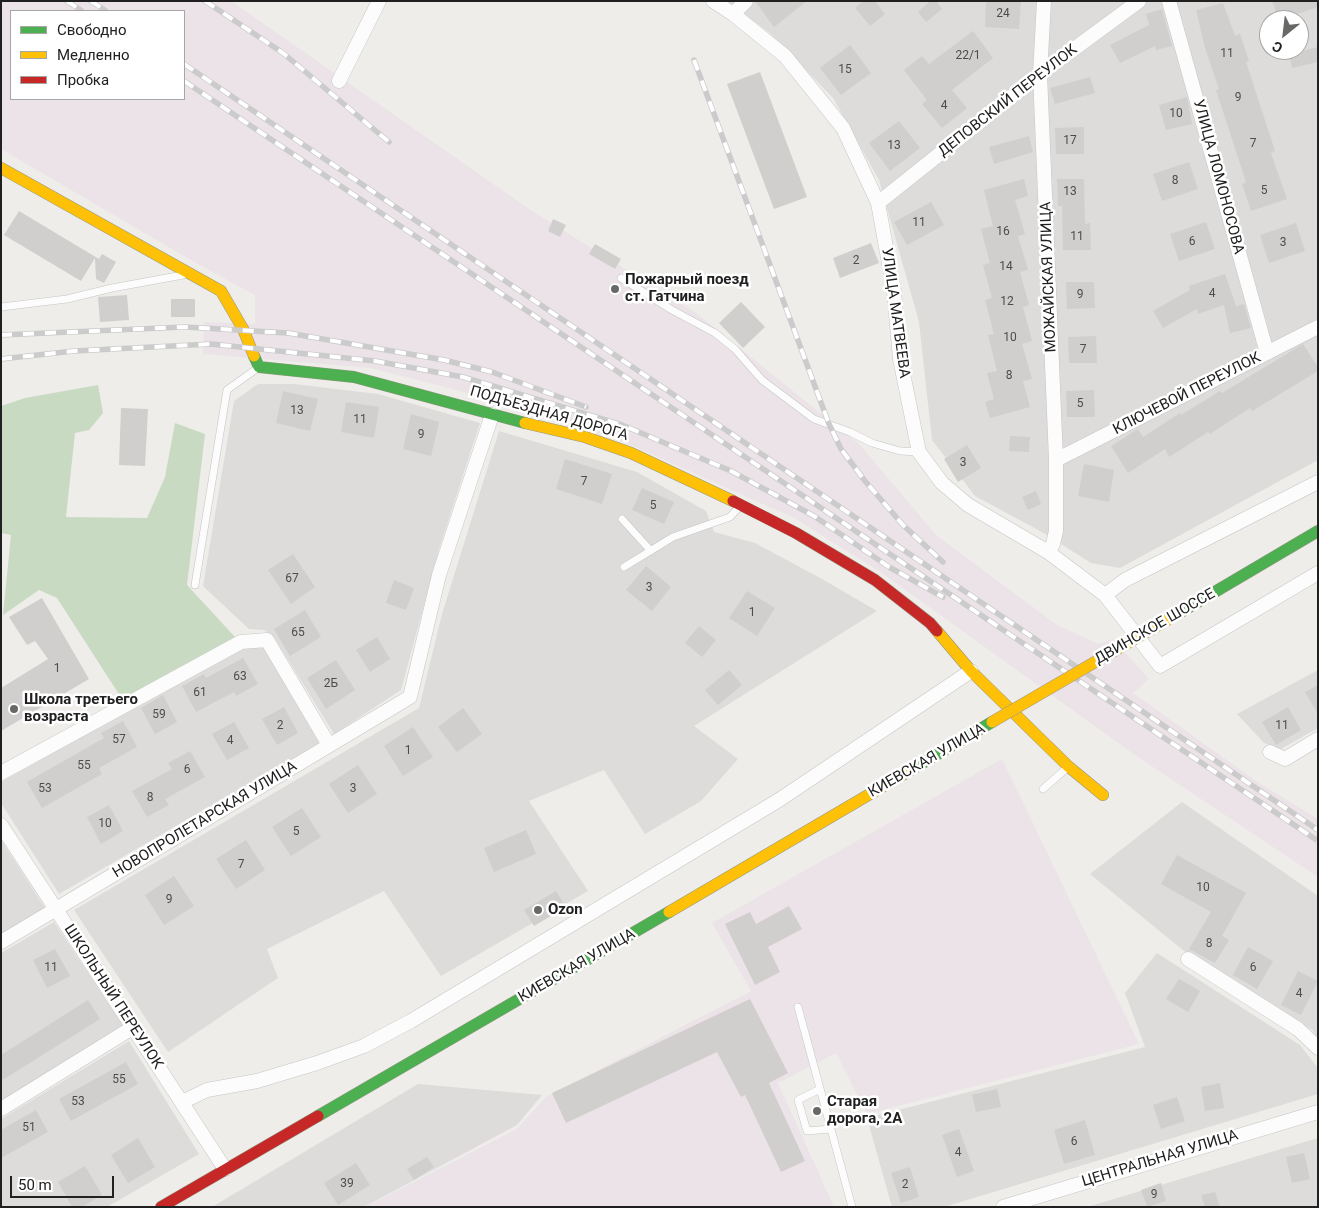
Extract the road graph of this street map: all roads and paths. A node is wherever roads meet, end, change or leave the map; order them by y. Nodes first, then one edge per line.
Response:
1 (379, 1) edge
2 (713, 1) edge
3 (746, 1) edge
4 (1044, 1) edge
5 (1139, 1) edge
6 (1169, 1) edge
7 (733, 14) junction
8 (1040, 74) junction
9 (339, 81) dead end
10 (1, 168) edge
11 (878, 203) junction
12 (190, 274) junction
13 (621, 278) dead end
14 (1, 307) edge
15 (1318, 327) edge
16 (1267, 354) junction
17 (259, 367) junction
18 (492, 415) junction
19 (919, 452) junction
20 (1056, 460) junction
21 (1318, 482) edge
22 (741, 505) junction
23 (622, 519) dead end
24 (1318, 531) edge
25 (651, 551) junction
26 (1048, 552) junction
27 (624, 567) dead end
28 (1318, 573) edge
29 (195, 585) dead end
30 (1105, 595) junction
31 (972, 672) junction
32 (992, 722) joint
33 (1318, 739) edge
34 (329, 745) junction
35 (1270, 752) dead end
36 (1069, 767) junction
37 (1, 772) edge
38 (1044, 789) dead end
39 (1103, 795) dead end
40 (1, 824) edge
41 (56, 910) junction
42 (1, 942) edge
43 (1188, 959) dead end
44 (798, 1007) dead end
45 (132, 1028) junction
46 (1318, 1048) edge
47 (820, 1089) junction
48 (182, 1102) junction
49 (1, 1109) edge
50 (1318, 1112) edge
51 (831, 1129) junction
52 (225, 1169) junction
53 (160, 1207) edge
54 (852, 1207) edge
55 (1003, 1207) edge

1 - 9 street
2 - 7 street, УЛИЦА МАТВЕЕВА
3 - 7 street
4 - 8 street, МОЖАЙСКАЯ УЛИЦА
5 - 8 street, ДЕПОВСКИЙ ПЕРЕУЛОК
6 - 16 street, УЛИЦА ЛОМОНОСОВА
7 - 11 street, УЛИЦА МАТВЕЕВА
8 - 11 street, ДЕПОВСКИЙ ПЕРЕУЛОК
8 - 20 street, МОЖАЙСКАЯ УЛИЦА
10 - 12 main road
11 - 19 street, УЛИЦА МАТВЕЕВА
12 - 14 lane
12 - 17 main road
13 - 19 lane
15 - 16 street, КЛЮЧЕВОЙ ПЕРЕУЛОК
16 - 20 street, КЛЮЧЕВОЙ ПЕРЕУЛОК
17 - 18 main road, ПОДЪЕЗДНАЯ ДОРОГА
17 - 29 lane
18 - 22 main road, ПОДЪЕЗДНАЯ ДОРОГА
18 - 34 street, НОВОПРОЛЕТАРСКАЯ УЛИЦА
19 - 26 street, УЛИЦА МАТВЕЕВА
20 - 26 street, МОЖАЙСКАЯ УЛИЦА
21 - 30 street
22 - 25 lane
22 - 31 main road, ПОДЪЕЗДНАЯ ДОРОГА
23 - 25 lane
24 - 32 main road, ДВИНСКОЕ ШОССЕ, bridge
25 - 27 lane
26 - 30 street, УЛИЦА МАТВЕЕВА
28 - 30 street, УЛИЦА МАТВЕЕВА
31 - 36 main road, ПОДЪЕЗДНАЯ ДОРОГА
31 - 48 street
32 - 52 main road, КИЕВСКАЯ УЛИЦА
33 - 35 street
34 - 37 street
34 - 41 street, НОВОПРОЛЕТАРСКАЯ УЛИЦА
36 - 38 lane
36 - 39 main road, ПОДЪЕЗДНАЯ ДОРОГА
40 - 41 street, ШКОЛЬНЫЙ ПЕРЕУЛОК
41 - 42 street, НОВОПРОЛЕТАРСКАЯ УЛИЦА
41 - 45 street, ШКОЛЬНЫЙ ПЕРЕУЛОК
43 - 46 street
44 - 47 lane
45 - 48 street, ШКОЛЬНЫЙ ПЕРЕУЛОК
45 - 49 street
47 - 51 lane
47 - 51 lane
48 - 52 street, ШКОЛЬНЫЙ ПЕРЕУЛОК
50 - 55 street, ЦЕНТРАЛЬНАЯ УЛИЦА
51 - 54 lane
52 - 53 main road, КИЕВСКАЯ УЛИЦА

